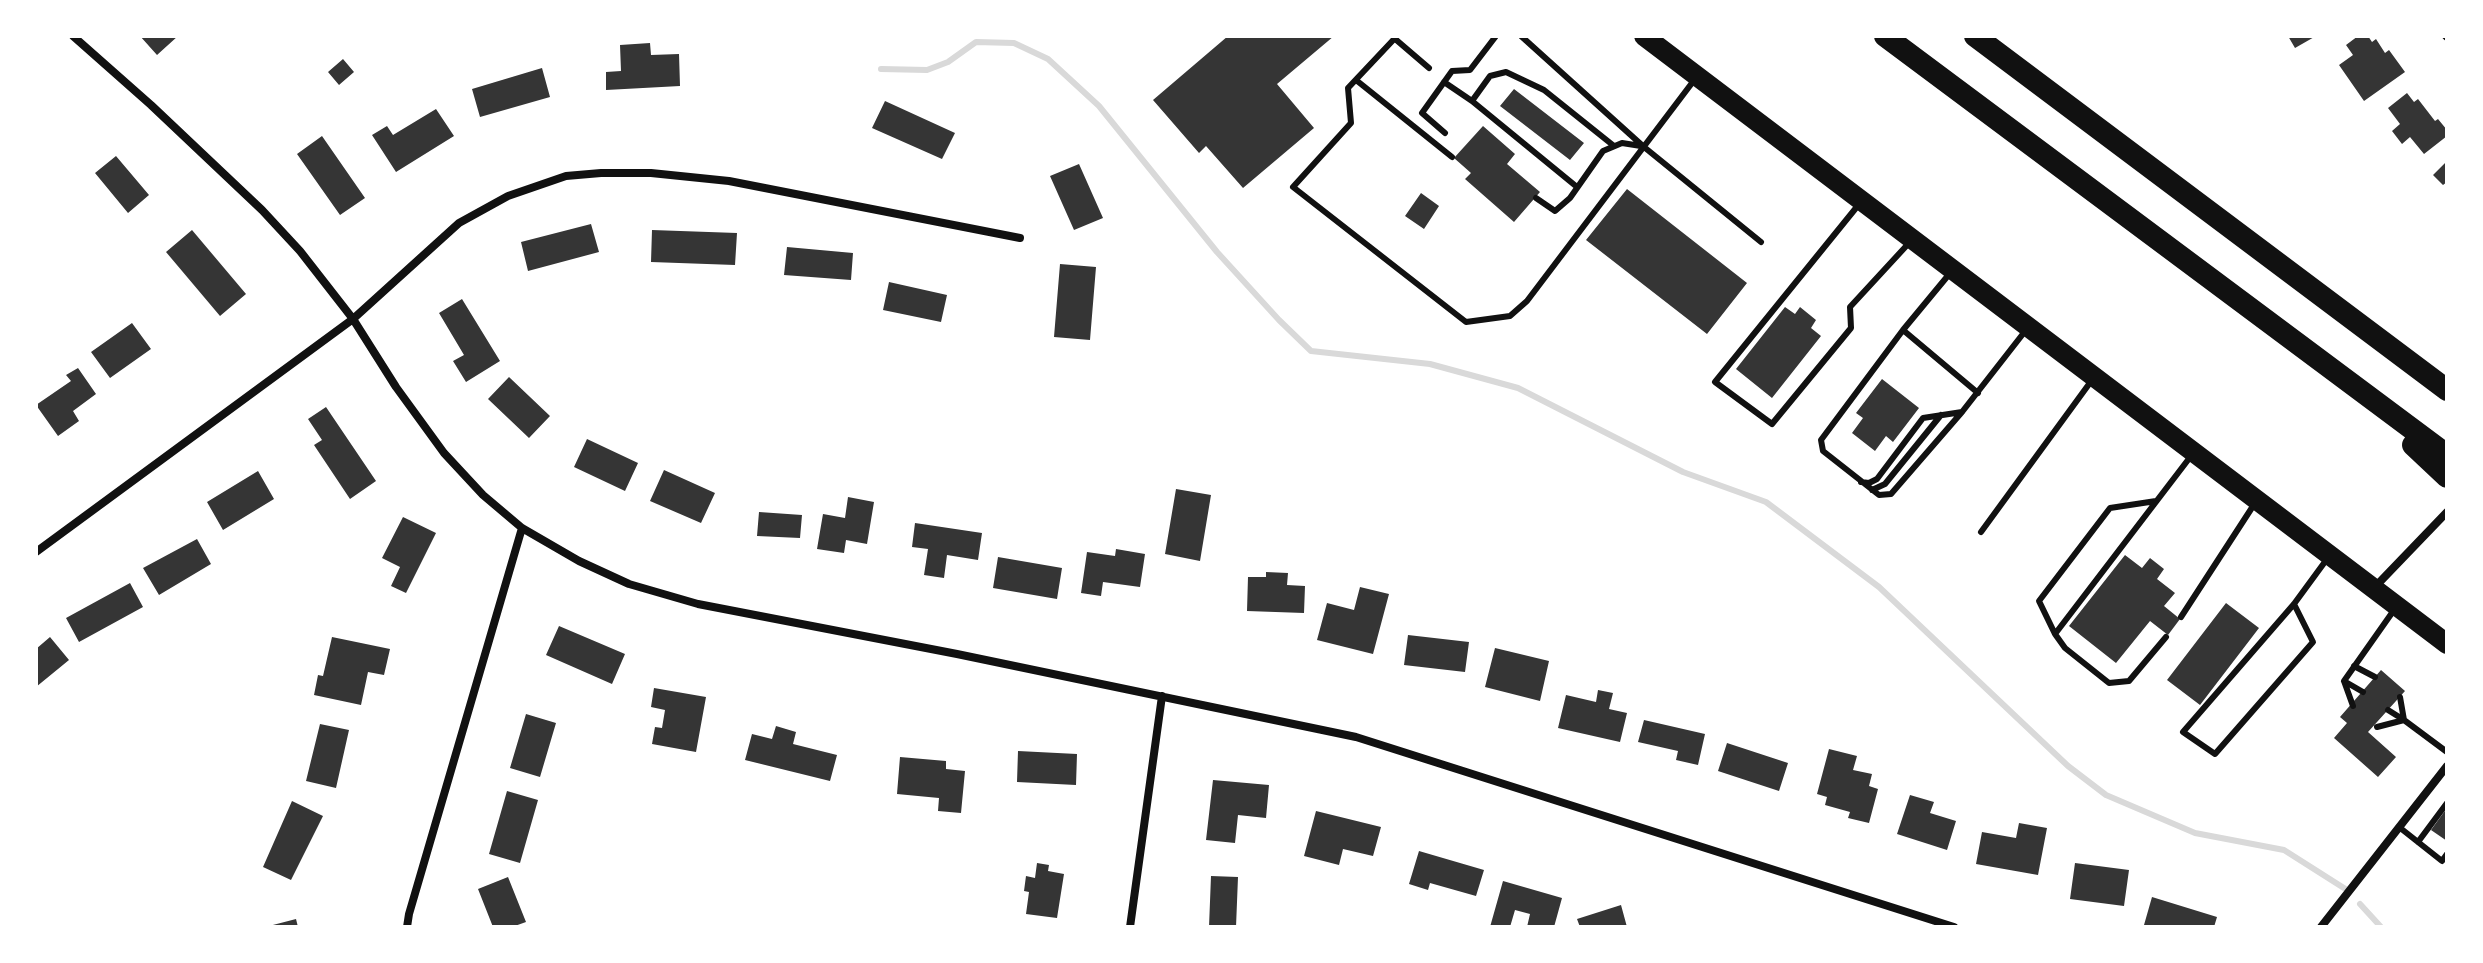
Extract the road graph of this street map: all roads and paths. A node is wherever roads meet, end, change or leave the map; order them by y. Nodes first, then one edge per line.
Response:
1 (73, 36) edge
2 (1496, 36) edge
3 (1521, 36) edge
4 (1644, 36) edge
5 (1885, 36) edge
6 (1975, 36) edge
7 (1395, 37) edge
8 (1429, 68) dead end
9 (1697, 76) junction
10 (1356, 80) junction
11 (1444, 82) junction
12 (1472, 101) junction
13 (1445, 133) dead end
14 (1614, 146) junction
15 (1644, 147) junction
16 (1452, 157) dead end
17 (1577, 187) junction
18 (1536, 198) dead end
19 (1862, 200) junction
20 (1020, 238) dead end
21 (1913, 239) junction
22 (1761, 242) dead end
23 (1953, 269) junction
24 (353, 319) junction
25 (2029, 326) junction
26 (1903, 330) junction
27 (2333, 371) junction
28 (2094, 376) junction
29 (2447, 390) edge
30 (1978, 393) junction
31 (1962, 412) junction
32 (1941, 415) junction
33 (2193, 453) junction
34 (2447, 455) edge
35 (2447, 477) edge
36 (1861, 482) junction
37 (1872, 489) junction
38 (2156, 501) junction
39 (2257, 501) junction
40 (2447, 512) edge
41 (522, 528) junction
42 (1981, 532) dead end
43 (36, 552) edge
44 (2329, 556) junction
45 (2373, 589) junction
46 (2294, 604) junction
47 (2396, 608) junction
48 (2181, 617) dead end
49 (2055, 634) junction
50 (2166, 637) dead end
51 (2447, 644) edge
52 (2354, 666) junction
53 (2375, 677) dead end
54 (2344, 681) junction
55 (2363, 692) dead end
56 (1162, 696) junction
57 (2400, 697) dead end
58 (2353, 706) dead end
59 (2388, 710) dead end
60 (2404, 720) junction
61 (2377, 727) dead end
62 (2447, 752) edge
63 (2447, 766) edge
64 (2447, 803) edge
65 (2399, 827) junction
66 (2418, 842) junction
67 (2447, 854) edge
68 (407, 927) edge
69 (1130, 927) edge
70 (1954, 927) edge
71 (2321, 927) edge

1 - 24 street
2 - 11 lane
3 - 15 lane
4 - 9 main road
5 - 27 highway
6 - 29 highway
7 - 8 lane
7 - 10 lane
9 - 15 lane
9 - 19 main road
10 - 15 lane
10 - 16 lane
11 - 12 lane
11 - 13 lane
12 - 14 lane
12 - 17 lane
14 - 15 lane
14 - 17 lane
15 - 22 lane
17 - 18 lane
19 - 21 main road
19 - 21 lane
20 - 24 street
21 - 23 main road
23 - 25 main road
23 - 26 lane
24 - 41 street
24 - 43 street
25 - 28 main road
25 - 30 lane
26 - 30 lane
26 - 36 lane
27 - 34 highway
27 - 35 highway
28 - 33 main road
28 - 42 lane
30 - 31 lane
31 - 32 lane
31 - 37 lane
32 - 36 lane
32 - 37 lane
33 - 38 lane
33 - 39 main road
36 - 37 lane
38 - 49 lane
38 - 49 lane
39 - 44 main road
39 - 48 lane
40 - 45 street
41 - 56 street
41 - 68 street
44 - 45 main road
44 - 46 lane
45 - 47 main road
46 - 46 lane
47 - 51 main road
47 - 52 lane
49 - 50 lane
52 - 53 lane
52 - 54 lane
54 - 55 lane
54 - 58 lane
56 - 69 street
56 - 70 street
57 - 60 lane
59 - 60 lane
60 - 61 lane
60 - 62 lane
63 - 65 street
64 - 66 lane
65 - 66 lane
65 - 71 street
66 - 67 lane

